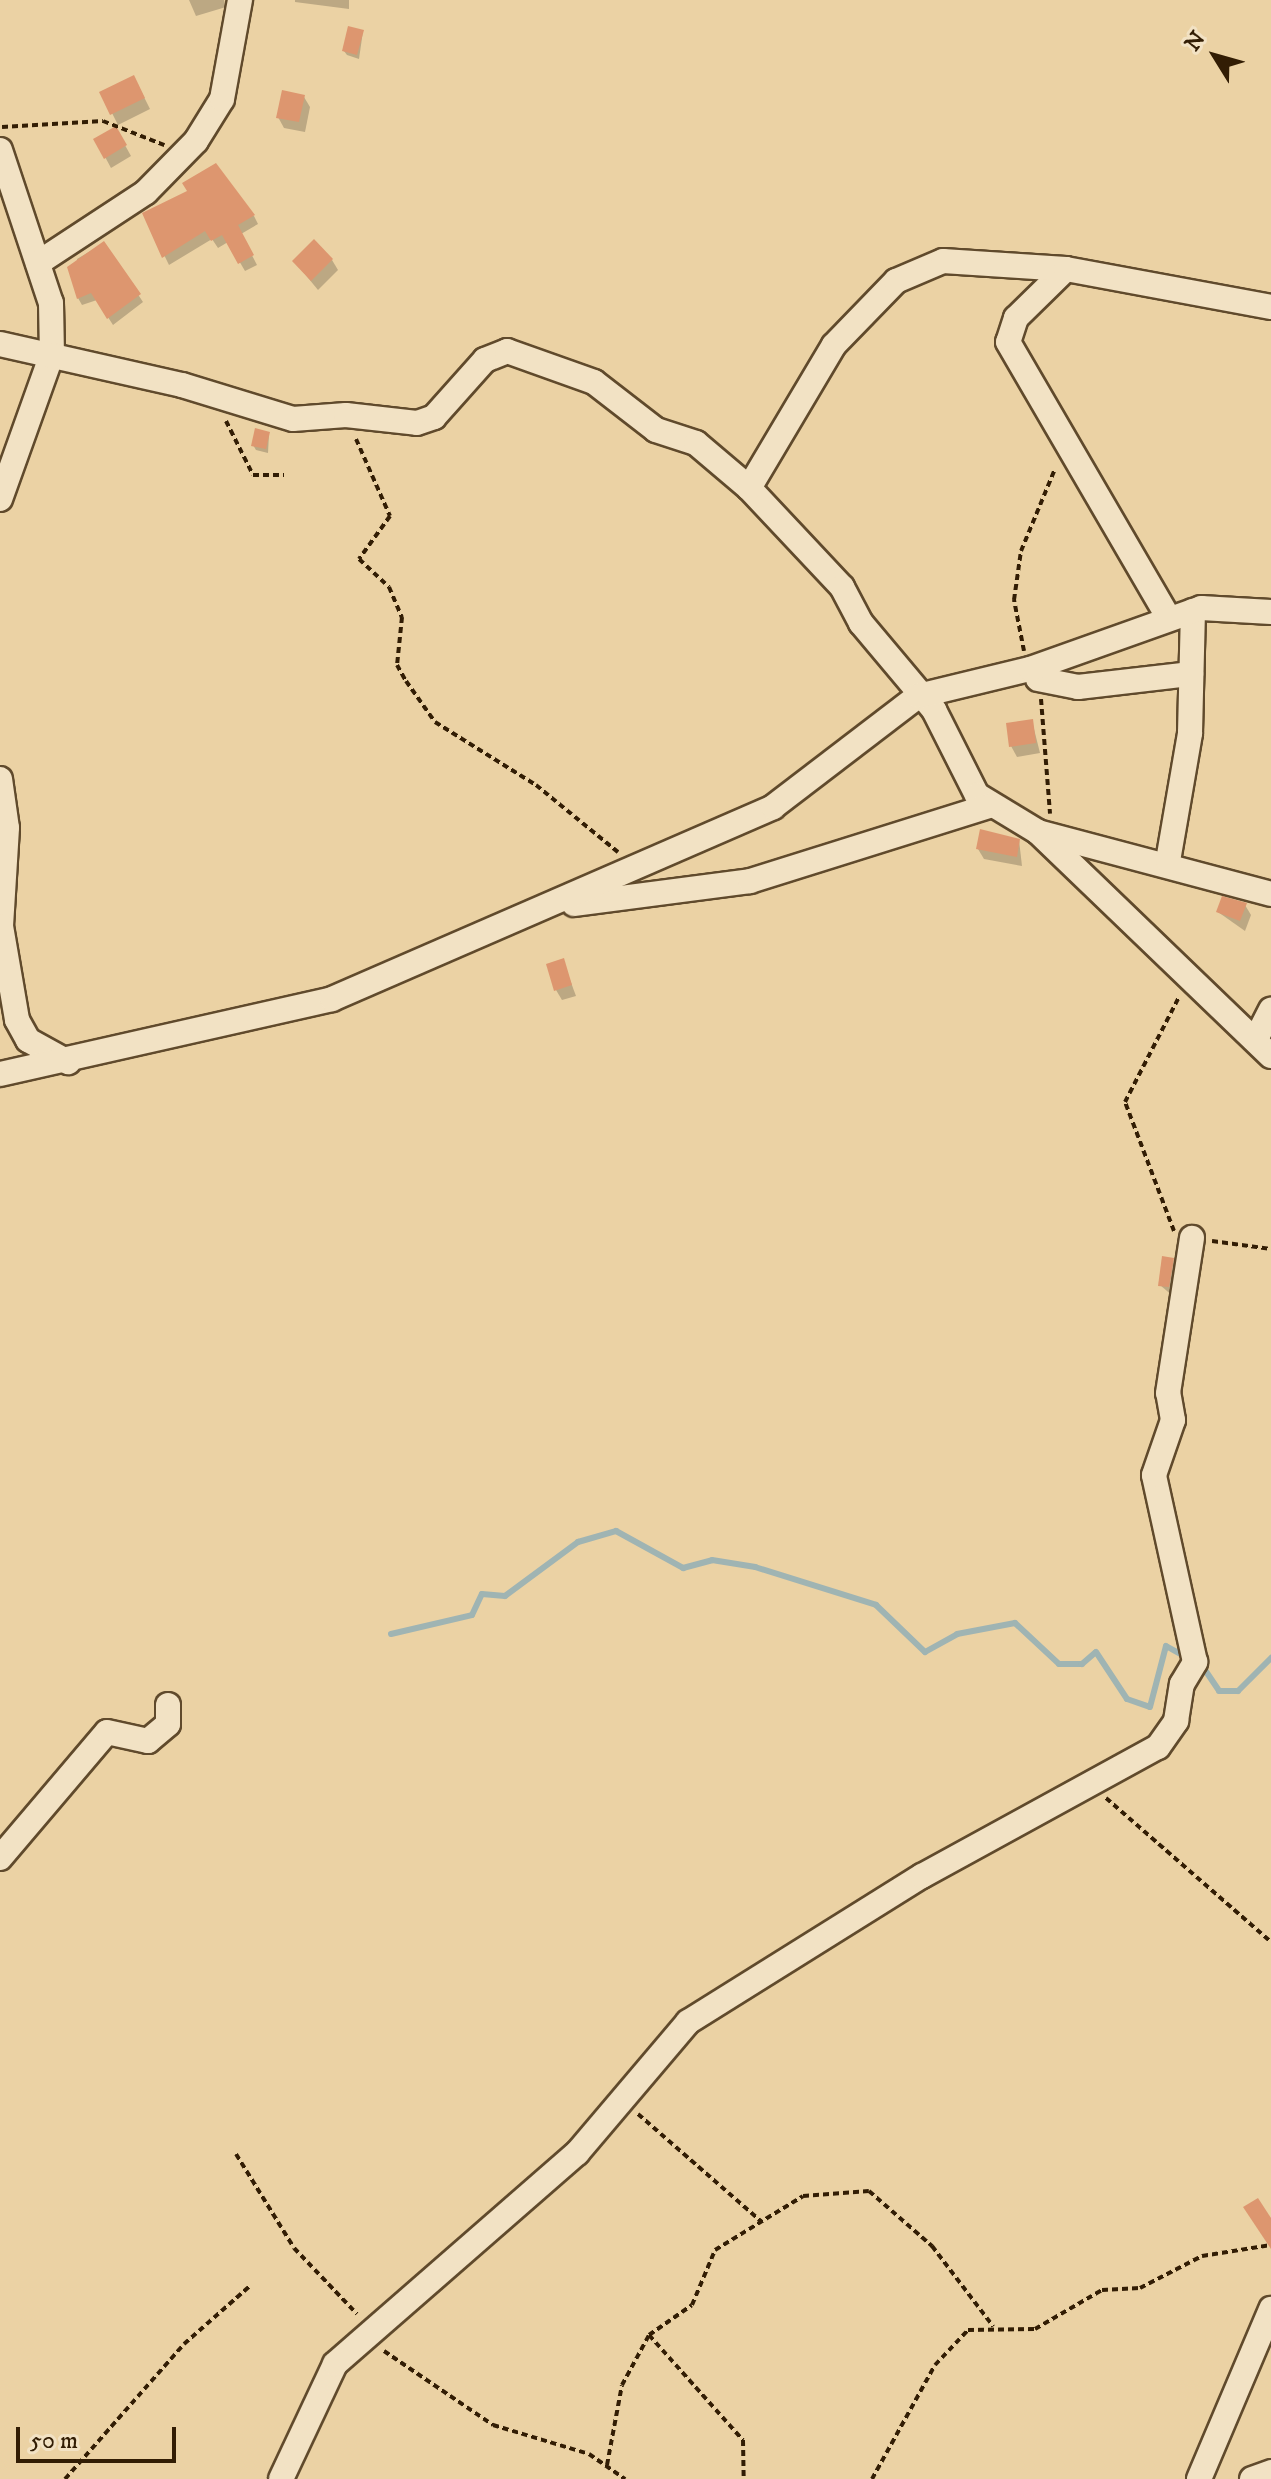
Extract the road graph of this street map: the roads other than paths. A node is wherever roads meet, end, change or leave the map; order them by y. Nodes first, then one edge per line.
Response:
1 (240, 0) edge
2 (0, 150) edge
3 (38, 263) junction
4 (1066, 269) junction
5 (1271, 307) edge
6 (0, 344) edge
7 (52, 354) junction
8 (749, 488) junction
9 (0, 499) edge
10 (1193, 611) junction
11 (1271, 612) edge
12 (1169, 619) junction
13 (1034, 674) junction
14 (1191, 674) junction
15 (918, 696) junction
16 (0, 779) edge
17 (989, 806) junction
18 (1044, 832) junction
19 (1168, 861) junction
20 (1271, 894) edge
21 (552, 907) junction
22 (1271, 1010) edge
23 (1264, 1048) edge
24 (0, 1054) edge
25 (68, 1062) junction
26 (12, 1071) edge
27 (1192, 1238) dead end
28 (168, 1705) dead end
29 (0, 1859) edge
30 (0, 1878) edge
31 (1271, 2309) edge
32 (1271, 2472) edge
33 (281, 2479) edge
34 (1199, 2479) edge
35 (1252, 2479) edge

1 - 3 street
2 - 3 street
3 - 7 street
4 - 5 street
4 - 8 street
4 - 12 street
6 - 7 street
7 - 8 street
7 - 9 street
8 - 15 street
10 - 11 street
10 - 12 street
10 - 14 street
12 - 13 street
13 - 14 street
13 - 15 street
14 - 19 street
15 - 17 street
15 - 21 street
16 - 25 street
17 - 18 street
17 - 21 street
18 - 19 street
18 - 23 street
19 - 20 street
21 - 25 street
22 - 23 street
24 - 26 street
25 - 26 street
27 - 33 street
28 - 29 street
29 - 30 street
31 - 34 street
32 - 35 street

